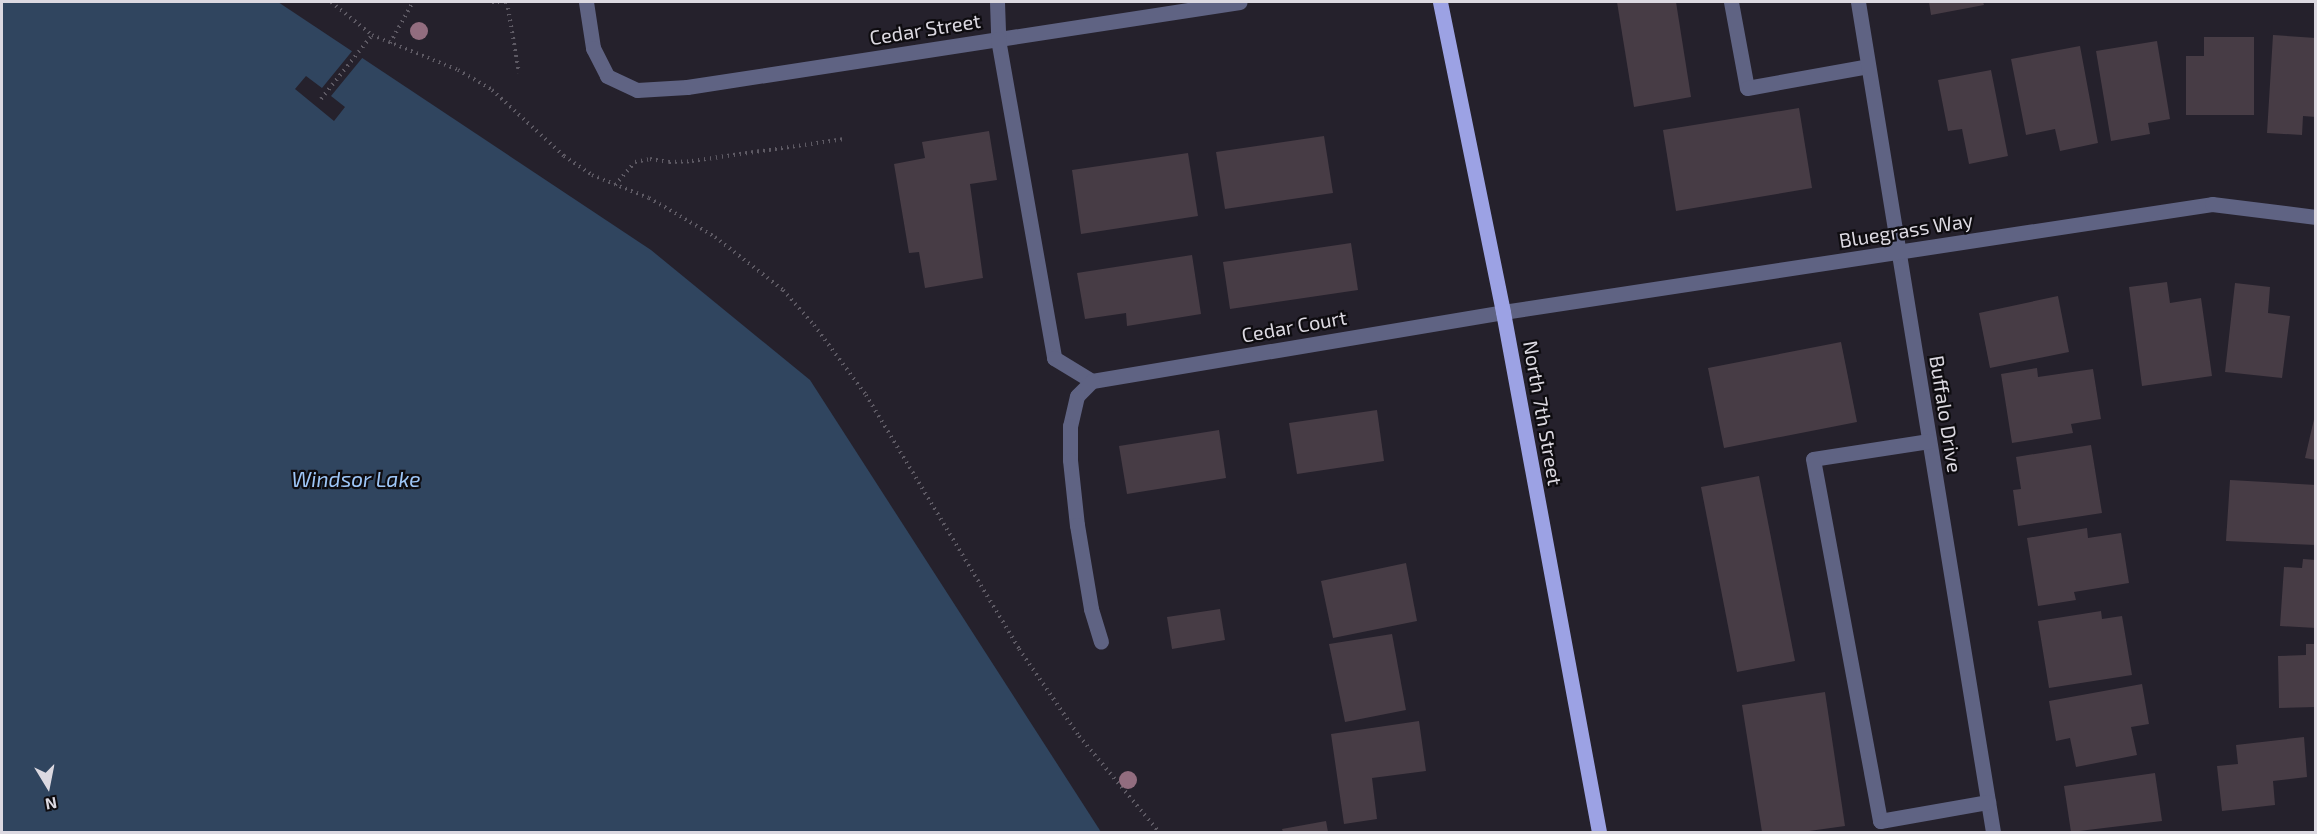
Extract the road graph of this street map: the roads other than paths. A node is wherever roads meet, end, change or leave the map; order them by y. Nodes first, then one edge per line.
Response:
1 (586, 2) edge
2 (997, 2) edge
3 (1240, 2) edge
4 (1440, 2) edge
5 (1731, 2) edge
6 (1858, 2) edge
7 (998, 39) junction
8 (1868, 66) junction
9 (2316, 217) edge
10 (1898, 252) junction
11 (1503, 312) junction
12 (1092, 381) junction
13 (1929, 441) junction
14 (1101, 641) dead end
15 (1988, 802) junction
16 (1599, 832) edge
17 (1993, 832) edge

1 - 7 street, Cedar Street
2 - 7 street
3 - 7 street, Cedar Street
4 - 11 main road, North 7th Street
5 - 8 street
6 - 8 street, Buffalo Drive
7 - 12 street
8 - 10 street, Buffalo Drive
9 - 10 street, Bluegrass Way
10 - 11 street, Bluegrass Way
10 - 13 street, Buffalo Drive
11 - 12 street, Cedar Court
11 - 16 main road, North 7th Street
12 - 14 street
13 - 15 street, Buffalo Drive
13 - 15 street
15 - 17 street, Buffalo Drive

